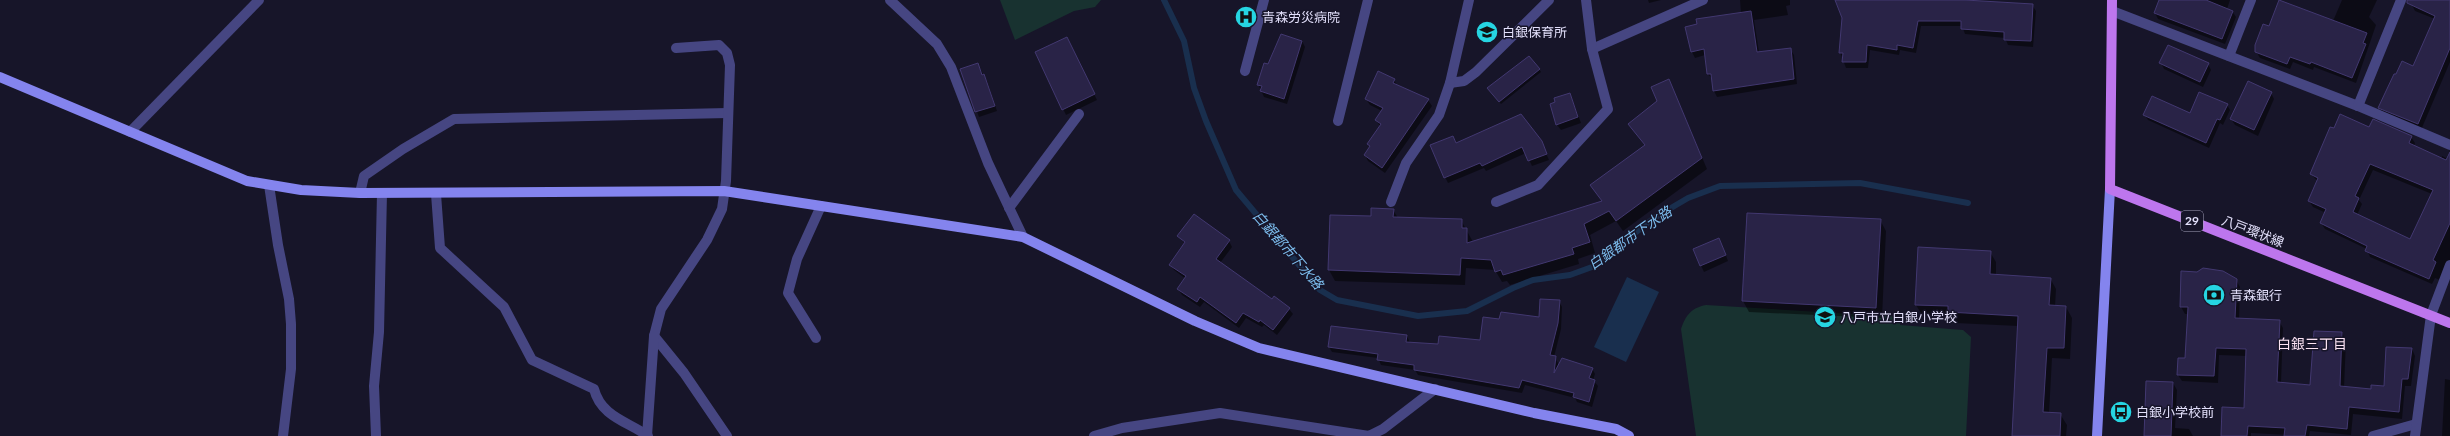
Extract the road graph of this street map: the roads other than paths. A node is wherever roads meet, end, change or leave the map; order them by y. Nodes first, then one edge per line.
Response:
1 (259, 0) edge
2 (890, 0) edge
3 (1264, 0) edge
4 (1368, 0) edge
5 (1469, 0) edge
6 (1549, 0) edge
7 (1586, 0) edge
8 (1703, 0) edge
9 (2112, 0) edge
10 (2251, 0) edge
11 (2401, 0) edge
12 (2112, 11) junction
13 (676, 48) dead end
14 (1592, 48) junction
15 (2229, 56) junction
16 (1245, 71) dead end
17 (0, 77) edge
18 (1450, 83) junction
19 (2358, 106) junction
20 (728, 113) junction
21 (1079, 114) dead end
22 (1338, 121) dead end
23 (130, 132) junction
24 (2450, 145) edge
25 (269, 185) junction
26 (2110, 189) junction
27 (724, 191) junction
28 (360, 194) junction
29 (382, 194) junction
30 (436, 194) junction
31 (1391, 202) dead end
32 (1496, 202) dead end
33 (821, 206) junction
34 (1009, 208) junction
35 (1023, 236) junction
36 (2450, 265) edge
37 (2431, 315) junction
38 (2450, 323) edge
39 (654, 336) junction
40 (816, 338) dead end
41 (1435, 389) junction
42 (2416, 424) junction
43 (283, 436) edge
44 (376, 436) edge
45 (647, 436) edge
46 (727, 436) edge
47 (1094, 436) edge
48 (1629, 436) edge
49 (2097, 436) edge
50 (2373, 436) edge
51 (2415, 436) edge

1 - 23 street
2 - 34 street
3 - 16 street
4 - 22 street
5 - 18 street
6 - 18 street
7 - 14 street
8 - 14 street
9 - 12 main road
10 - 15 street
11 - 19 street
12 - 15 street
12 - 26 main road
13 - 20 street
14 - 32 street
15 - 19 street
17 - 23 street
18 - 31 street
19 - 24 street
20 - 27 street
20 - 28 street
21 - 34 street
23 - 25 street
25 - 28 street
25 - 43 street
26 - 37 main road, 八戸環状線 / 29
26 - 49 street
27 - 30 street
27 - 33 street
27 - 39 street
28 - 29 street
29 - 30 street
29 - 44 street
30 - 45 street
33 - 35 street
33 - 40 street
34 - 35 street
35 - 41 street
36 - 37 street
37 - 38 main road, 八戸環状線 / 29
37 - 42 street
39 - 45 street
39 - 46 street
41 - 47 street
41 - 48 street
42 - 50 street
42 - 51 street

